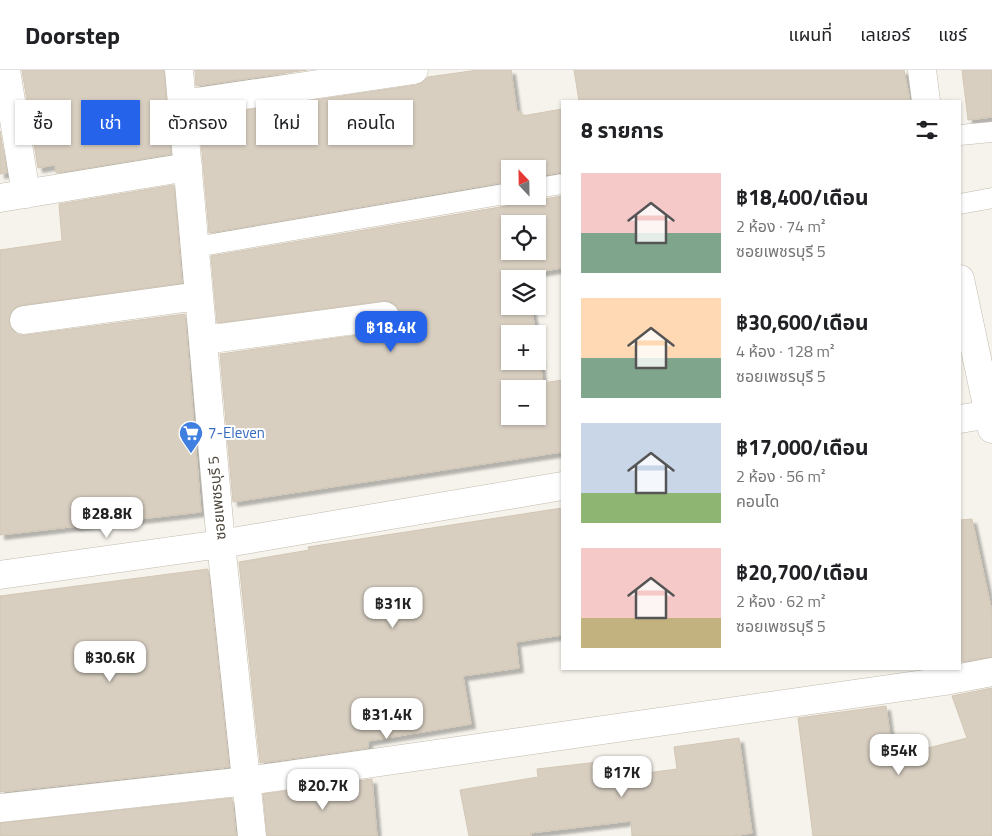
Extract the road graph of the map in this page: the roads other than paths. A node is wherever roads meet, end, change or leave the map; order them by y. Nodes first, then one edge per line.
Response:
1 (6, 70) edge
2 (180, 70) edge
3 (414, 70) edge
4 (922, 70) edge
5 (183, 100) edge
6 (210, 100) edge
7 (926, 100) edge
8 (992, 132) edge
9 (961, 135) edge
10 (186, 145) edge
11 (188, 167) junction
12 (561, 184) edge
13 (546, 187) edge
14 (501, 195) edge
15 (13, 196) edge
16 (992, 198) edge
17 (961, 204) edge
18 (195, 247) junction
19 (961, 282) edge
20 (200, 296) junction
21 (385, 316) dead end
22 (24, 320) dead end
23 (204, 340) junction
24 (984, 348) edge
25 (961, 419) edge
26 (991, 422) edge
27 (561, 486) edge
28 (221, 544) junction
29 (0, 575) edge
30 (992, 672) edge
31 (247, 781) junction
32 (0, 808) edge
33 (252, 836) edge

1 - 15 street
2 - 5 street, ซอยเพชรบุรี 5
3 - 6 street
4 - 7 street
8 - 9 lane
10 - 11 street, ซอยเพชรบุรี 5
11 - 15 street
11 - 18 street, ซอยเพชรบุรี 5
12 - 13 lane
14 - 18 lane
16 - 17 lane
18 - 20 street, ซอยเพชรบุรี 5
19 - 24 street
20 - 22 street
20 - 23 street, ซอยเพชรบุรี 5
21 - 23 street
23 - 28 street, ซอยเพชรบุรี 5
24 - 26 street
25 - 26 street
27 - 28 street
28 - 29 street
28 - 31 street, ซอยเพชรบุรี 5
30 - 31 street
31 - 32 street
31 - 33 street, ซอยเพชรบุรี 5

